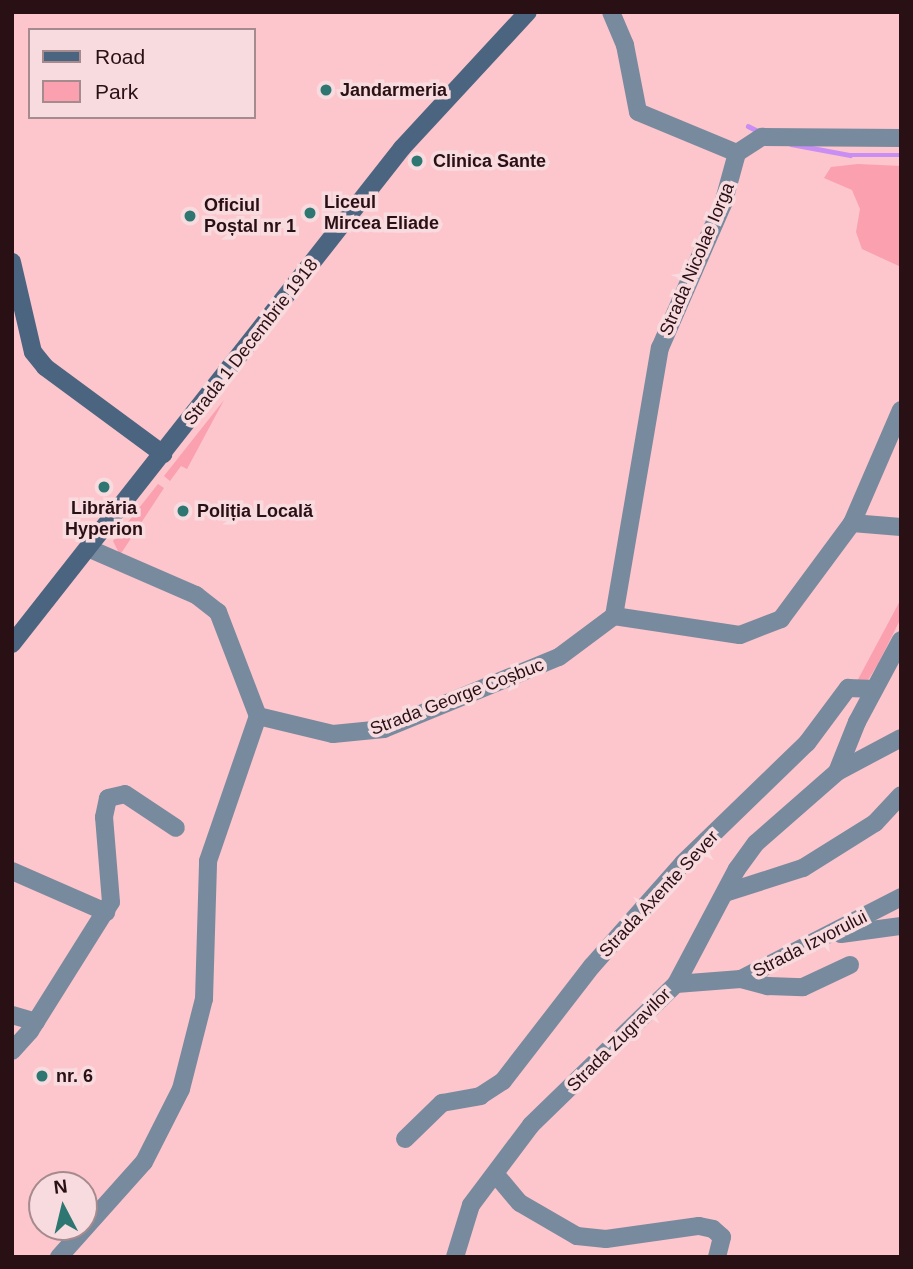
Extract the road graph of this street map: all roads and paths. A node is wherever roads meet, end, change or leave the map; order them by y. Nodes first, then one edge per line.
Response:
1 (528, 12) edge
2 (611, 12) edge
3 (901, 138) edge
4 (737, 153) junction
5 (12, 262) edge
6 (901, 410) edge
7 (163, 454) junction
8 (852, 523) junction
9 (901, 527) edge
10 (90, 549) junction
11 (614, 616) junction
12 (901, 640) edge
13 (12, 644) edge
14 (874, 689) junction
15 (258, 716) junction
16 (901, 738) edge
17 (837, 772) junction
18 (901, 795) edge
19 (176, 828) dead end
20 (12, 871) edge
21 (725, 893) junction
22 (901, 897) edge
23 (106, 912) junction
24 (901, 926) edge
25 (824, 937) junction
26 (850, 965) dead end
27 (741, 979) junction
28 (676, 984) junction
29 (12, 1015) edge
30 (36, 1022) junction
31 (12, 1051) edge
32 (405, 1139) dead end
33 (497, 1176) junction
34 (59, 1257) edge
35 (455, 1257) edge
36 (717, 1257) edge

1 - 7 main road, Strada 1 Decembrie 1918
2 - 4 street
3 - 4 street
4 - 11 street, Strada Nicolae Iorga
5 - 7 main road
6 - 8 street
7 - 10 main road, Strada 1 Decembrie 1918
8 - 9 street
8 - 11 street
10 - 13 main road, Strada 1 Decembrie 1918
10 - 15 street
11 - 15 street, Strada George Coșbuc
12 - 14 street
14 - 17 street, Strada Zugravilor
14 - 32 street, Strada Axente Sever
15 - 34 street
16 - 17 street, Strada Zugravilor
17 - 21 street, Strada Zugravilor
18 - 21 street
19 - 23 street
20 - 23 street
21 - 28 street, Strada Zugravilor
22 - 25 street, Strada Izvorului
23 - 30 street
24 - 25 street
25 - 27 street, Strada Izvorului
26 - 27 street
27 - 28 street, Strada Izvorului
28 - 33 street, Strada Zugravilor
29 - 30 street
30 - 31 street
33 - 35 street, Strada Zugravilor
33 - 36 street

